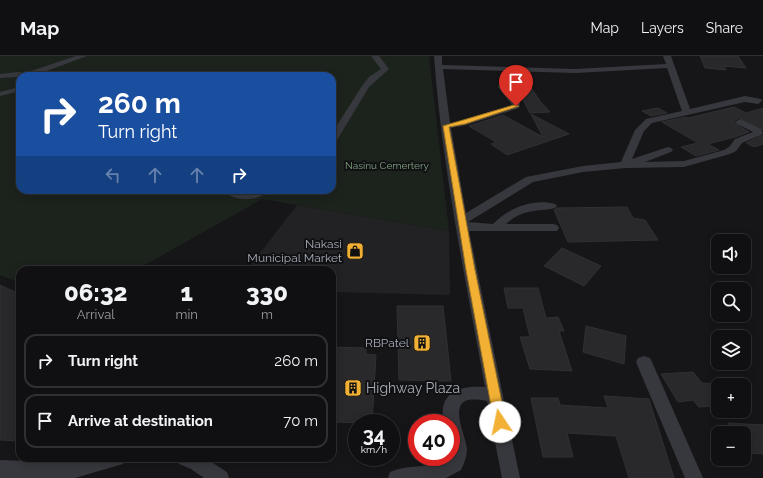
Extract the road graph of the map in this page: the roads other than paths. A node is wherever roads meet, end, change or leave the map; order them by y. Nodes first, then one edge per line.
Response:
1 (83, 56) edge
2 (375, 56) edge
3 (667, 56) edge
4 (438, 61) edge
5 (670, 66) junction
6 (39, 72) edge
7 (16, 74) edge
8 (0, 76) edge
9 (502, 87) dead end
10 (16, 91) edge
11 (0, 94) edge
12 (758, 101) dead end
13 (687, 112) junction
14 (740, 122) dead end
15 (446, 126) junction
16 (336, 134) edge
17 (668, 150) dead end
18 (626, 165) junction
19 (239, 194) edge
20 (260, 194) edge
21 (551, 206) dead end
22 (463, 224) junction
23 (497, 227) junction
24 (553, 228) dead end
25 (644, 362) dead end
26 (495, 394) junction
27 (102, 462) edge
28 (195, 462) edge
29 (0, 469) edge
30 (220, 478) edge
31 (397, 478) edge
32 (511, 478) edge
33 (694, 478) edge

1 - 6 street
2 - 16 street
3 - 5 street
4 - 5 street
4 - 15 street
5 - 13 street
7 - 8 street
9 - 15 street
10 - 11 street
12 - 13 street
13 - 18 street
14 - 18 street
15 - 22 street
17 - 18 street
18 - 22 street
19 - 20 street
21 - 23 street
22 - 23 street
22 - 26 street
23 - 24 street
25 - 33 street
26 - 31 street
26 - 32 street
27 - 29 street
28 - 30 street

